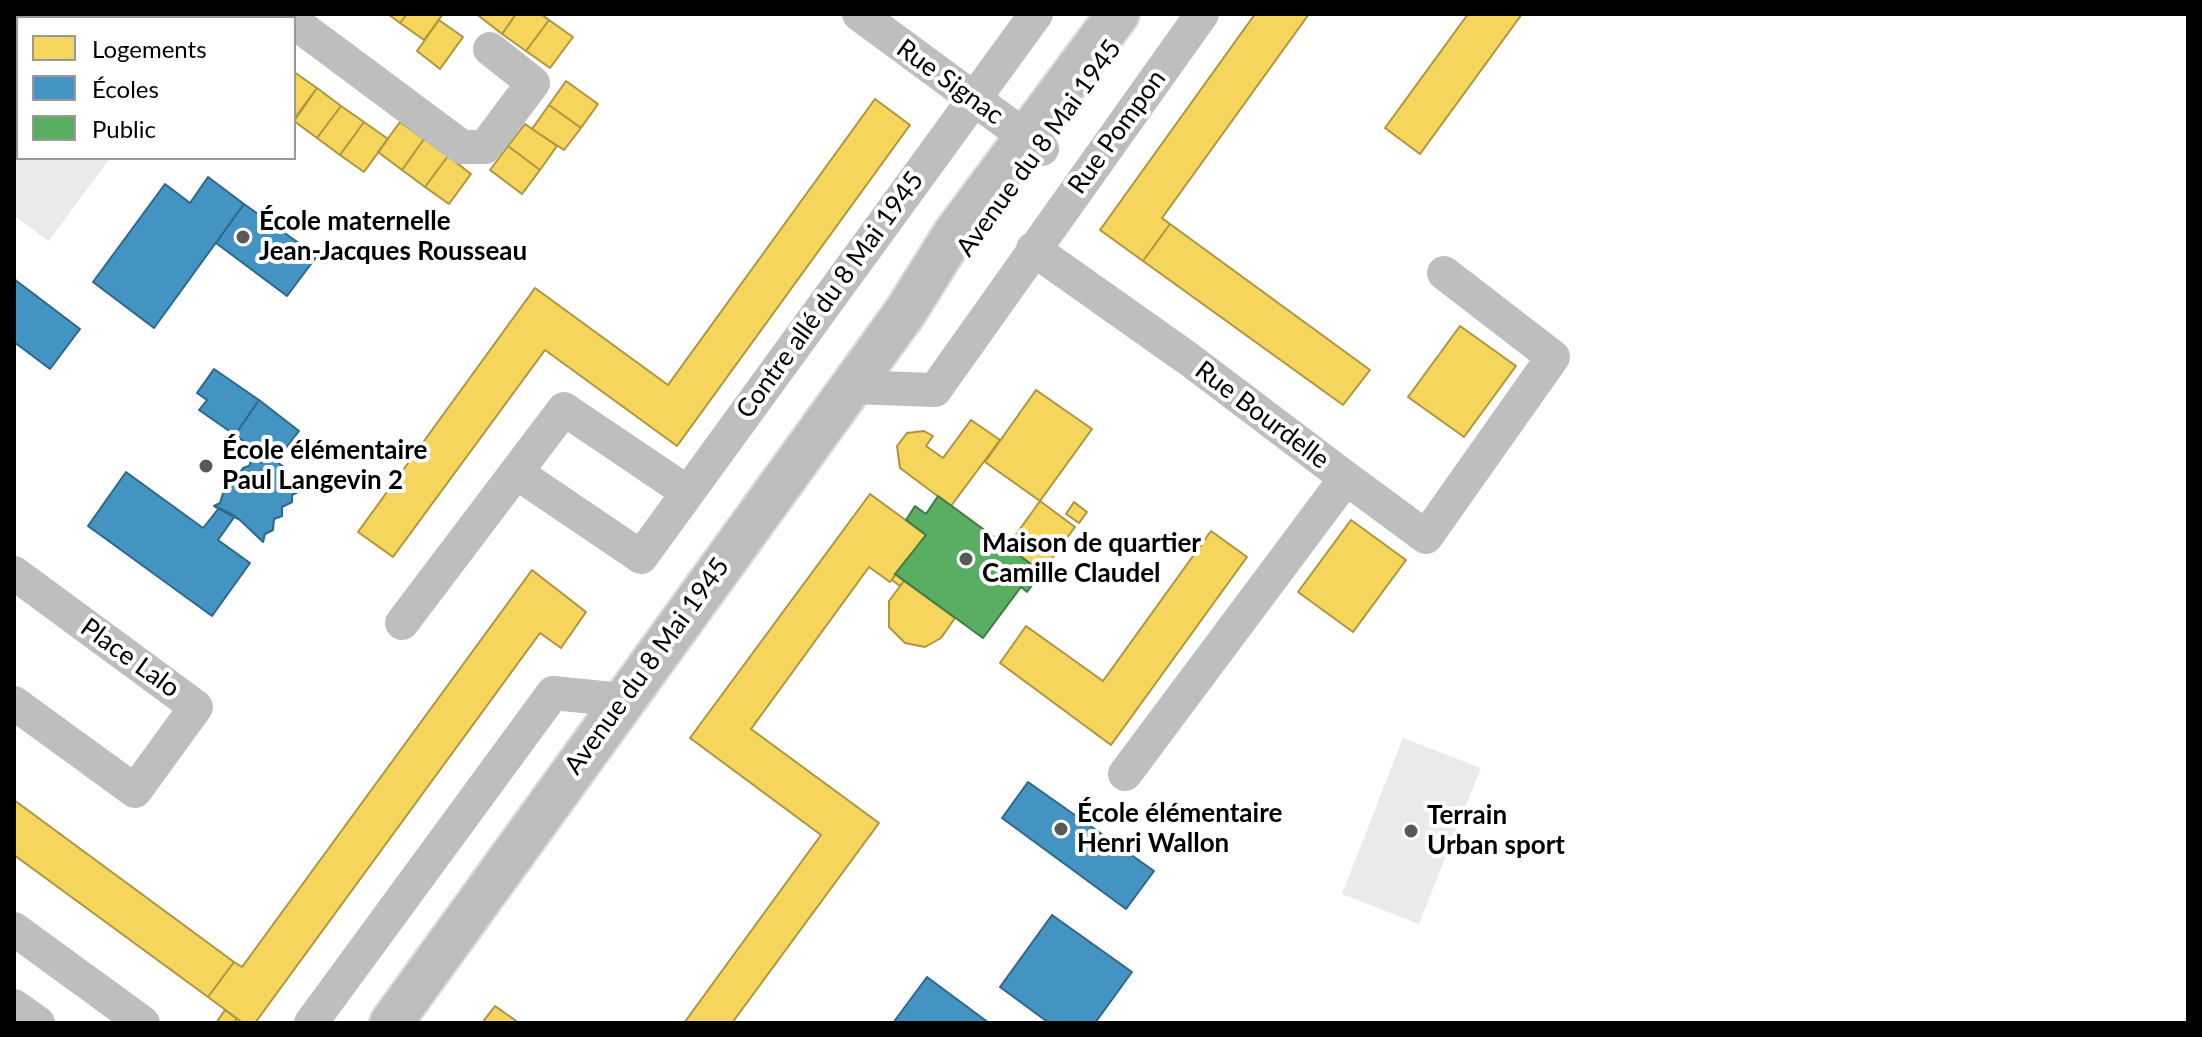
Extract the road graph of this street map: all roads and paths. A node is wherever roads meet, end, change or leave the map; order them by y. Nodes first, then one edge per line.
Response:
1 (859, 14) edge
2 (1036, 14) edge
3 (1118, 14) edge
4 (1132, 14) edge
5 (1202, 14) edge
6 (296, 23) edge
7 (490, 49) dead end
8 (973, 99) junction
9 (1034, 143) junction
10 (1033, 249) junction
11 (1444, 273) dead end
12 (850, 387) junction
13 (517, 473) junction
14 (1346, 478) junction
15 (687, 492) junction
16 (14, 573) edge
17 (402, 623) dead end
18 (623, 700) junction
19 (14, 703) edge
20 (1125, 774) dead end
21 (14, 929) edge
22 (14, 1006) edge
23 (38, 1023) edge
24 (143, 1023) edge
25 (311, 1023) edge
26 (391, 1023) edge

1 - 8 street, Rue Signac
2 - 8 street, Contre allé du 8 Mai 1945
3 - 9 main road, Avenue du 8 Mai 1945
4 - 9 main road, Avenue du 8 Mai 1945
5 - 10 street, Rue Pompon
6 - 7 street
8 - 9 street, Rue Signac
8 - 15 street, Contre allé du 8 Mai 1945
9 - 12 main road, Avenue du 8 Mai 1945
10 - 12 street, Rue Pompon
10 - 14 street, Rue Bourdelle
11 - 14 street
12 - 18 main road, Avenue du 8 Mai 1945
13 - 15 street
13 - 15 street, Contre allé du 8 Mai 1945
13 - 17 street
14 - 20 street, Rue Bourdelle
16 - 19 street, Place Lalo
18 - 25 street
18 - 26 main road, Avenue du 8 Mai 1945
21 - 24 street
22 - 23 street

